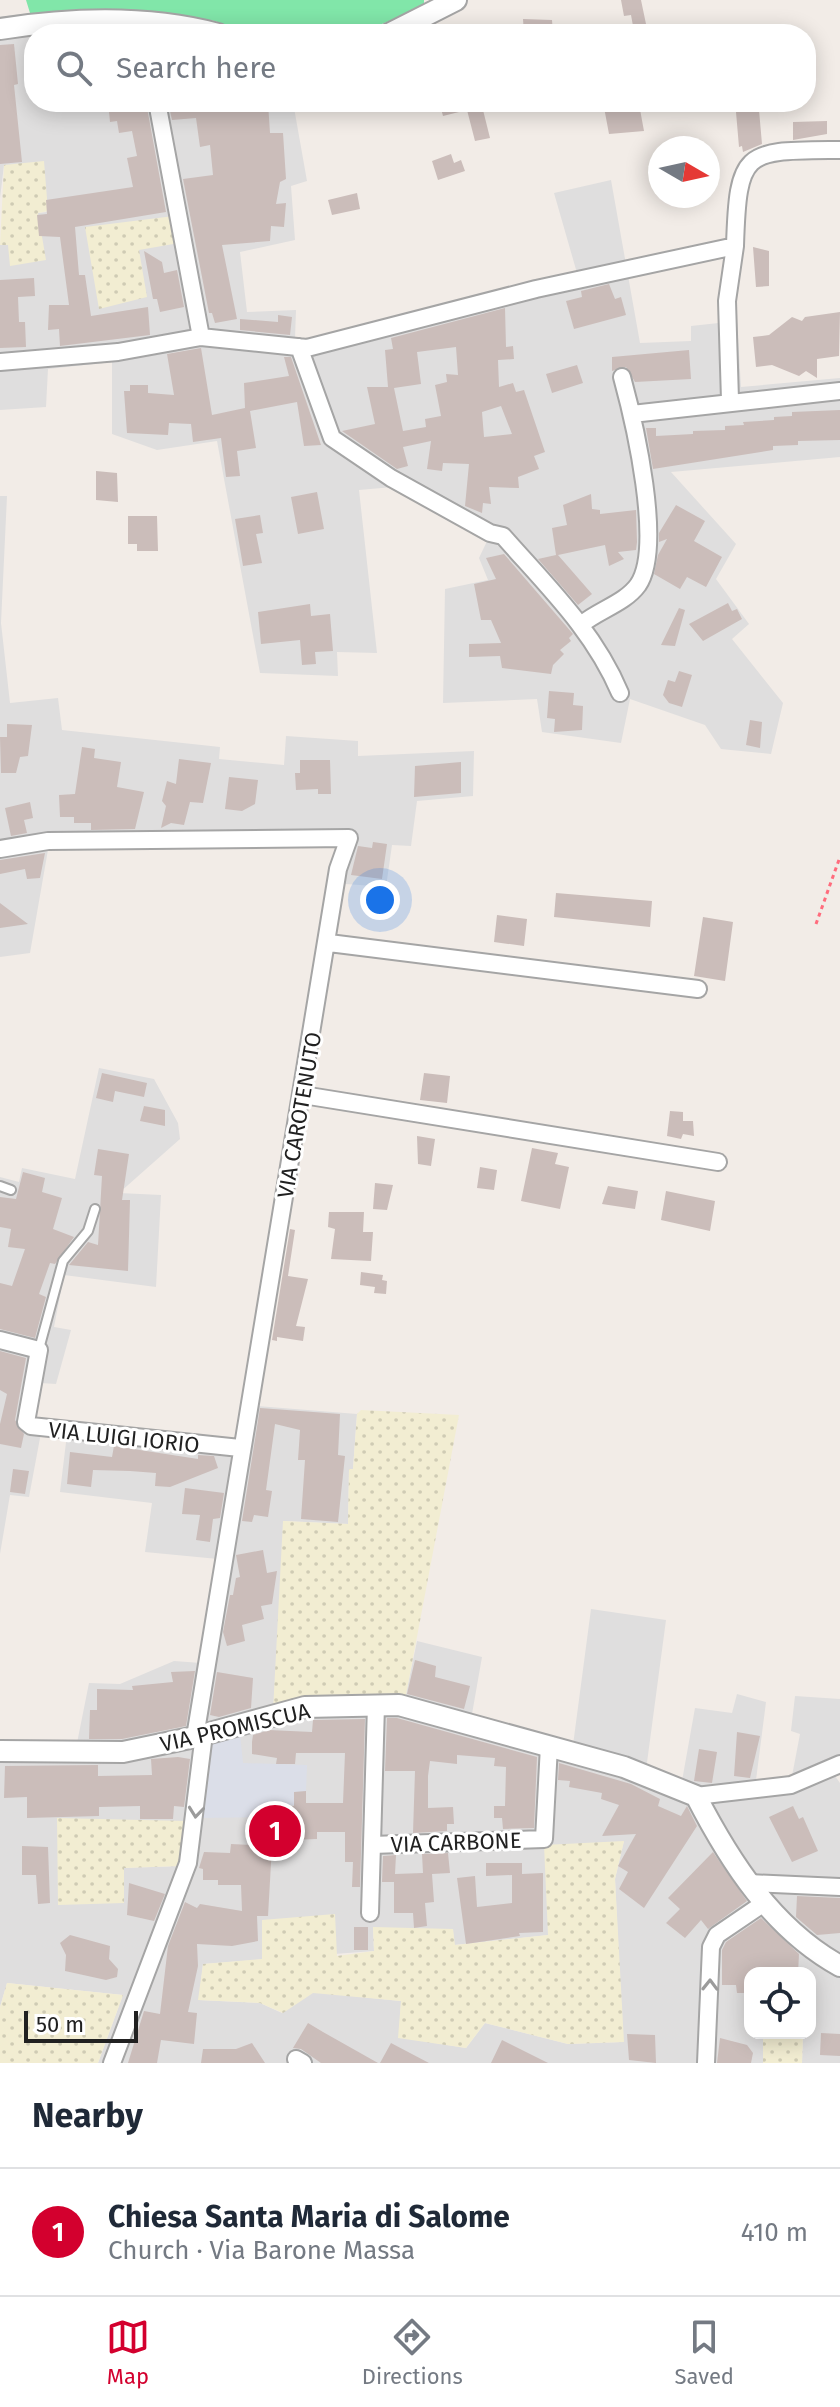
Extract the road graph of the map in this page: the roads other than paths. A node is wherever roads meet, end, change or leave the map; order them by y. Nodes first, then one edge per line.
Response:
1 (456, 0) edge
2 (33, 24) edge
3 (104, 24) edge
4 (409, 24) edge
5 (24, 25) edge
6 (0, 29) edge
7 (159, 112) edge
8 (840, 150) edge
9 (735, 246) junction
10 (201, 337) junction
11 (299, 347) junction
12 (0, 362) edge
13 (622, 377) dead end
14 (840, 391) edge
15 (730, 400) junction
16 (632, 414) junction
17 (582, 624) junction
18 (620, 693) dead end
19 (0, 849) edge
20 (329, 943) junction
21 (698, 989) dead end
22 (303, 1095) junction
23 (718, 1162) dead end
24 (0, 1186) edge
25 (11, 1190) dead end
26 (95, 1209) dead end
27 (0, 1340) edge
28 (39, 1350) junction
29 (240, 1448) junction
30 (376, 1705) junction
31 (200, 1736) junction
32 (549, 1746) junction
33 (0, 1751) edge
34 (840, 1764) edge
35 (696, 1796) junction
36 (372, 1845) junction
37 (749, 1883) junction
38 (840, 1887) edge
39 (764, 1903) junction
40 (370, 1913) dead end
41 (840, 1966) edge
42 (112, 2063) edge
43 (706, 2063) edge

1 - 4 street
2 - 3 street
5 - 6 street
7 - 10 street
8 - 9 street
9 - 11 street
9 - 15 street
10 - 11 street
10 - 12 street
11 - 17 street
13 - 16 street
14 - 15 street
15 - 16 street
16 - 17 street
17 - 18 street
19 - 20 street, VIA CAROTENUTO
20 - 21 street
20 - 22 street, VIA CAROTENUTO
22 - 23 street
22 - 29 street, VIA CAROTENUTO
24 - 25 lane
26 - 28 lane
27 - 28 street
28 - 29 street, VIA LUIGI IORIO
29 - 31 street, VIA CAROTENUTO
30 - 31 street, VIA PROMISCUA
30 - 32 street, VIA PROMISCUA
30 - 36 street, VIA CARBONE
31 - 33 street, VIA PROMISCUA
31 -> 42 street, VIA CAROTENUTO
32 - 35 street, VIA PROMISCUA
32 - 36 street, VIA CARBONE
34 - 35 street
35 - 37 street
36 - 40 street, VIA CARBONE
37 - 38 street
37 - 39 street
39 - 41 street
43 -> 39 street

